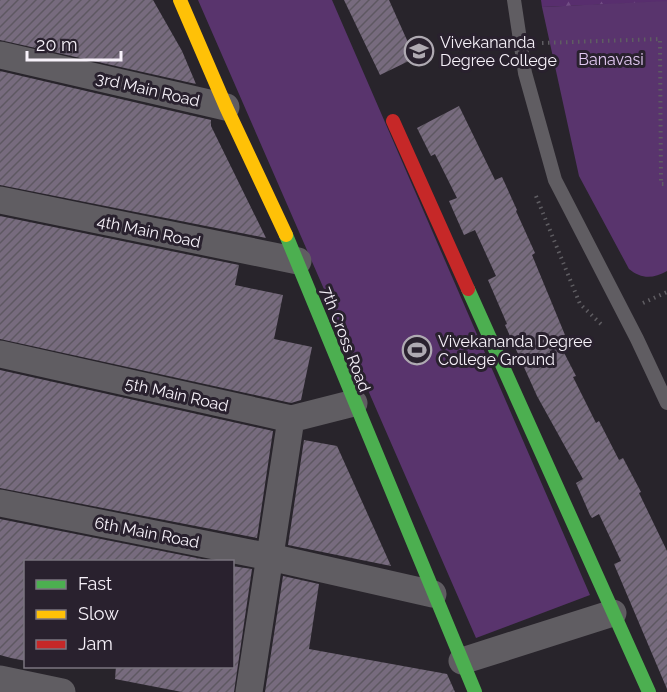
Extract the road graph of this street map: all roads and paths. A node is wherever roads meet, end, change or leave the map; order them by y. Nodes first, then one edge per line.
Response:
1 (180, 0) edge
2 (514, 0) edge
3 (521, 44) junction
4 (0, 55) edge
5 (226, 107) junction
6 (393, 121) dead end
7 (667, 184) edge
8 (0, 200) edge
9 (298, 261) junction
10 (0, 354) edge
11 (354, 403) junction
12 (667, 404) edge
13 (291, 419) junction
14 (0, 503) edge
15 (270, 557) junction
16 (434, 594) junction
17 (613, 613) junction
18 (462, 661) junction
19 (0, 679) edge
20 (62, 692) edge
21 (249, 692) edge
22 (475, 692) edge
23 (649, 692) edge

1 - 5 street, 7th Cross Road
2 - 3 lane
3 - 7 path
3 - 12 lane
4 - 5 street, 3rd Main Road
5 - 9 street, 7th Cross Road
6 - 17 street
8 - 9 street, 4th Main Road
9 - 11 street, 7th Cross Road
10 - 13 street, 5th Main Road
11 - 13 street, 5th Main Road
11 - 16 street, 7th Cross Road
13 - 15 street
14 - 15 street, 6th Main Road
15 - 16 street, 6th Main Road
15 - 21 street
16 - 18 street, 7th Cross Road
17 - 18 street
17 - 23 street
18 - 22 street, 7th Cross Road
19 - 20 street

